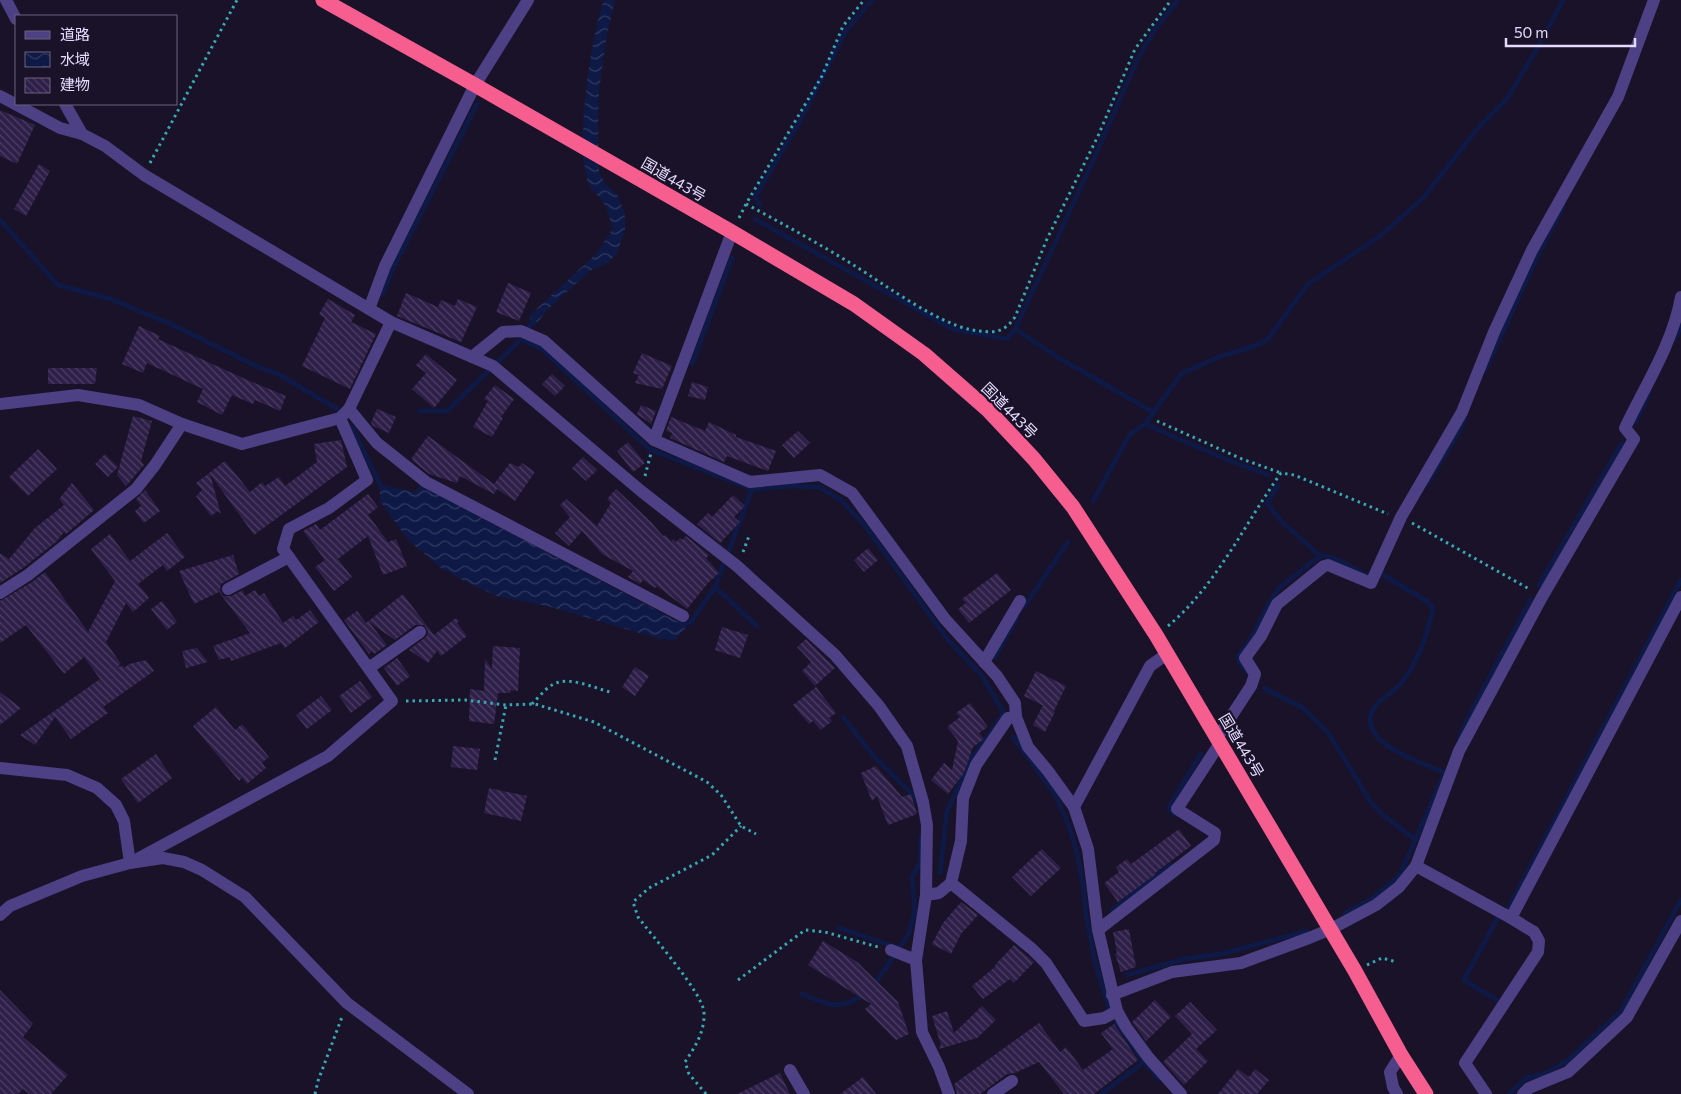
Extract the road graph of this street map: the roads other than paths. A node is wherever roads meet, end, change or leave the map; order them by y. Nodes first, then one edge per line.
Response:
1 (6, 0) edge
2 (322, 0) edge
3 (528, 0) edge
4 (1654, 0) edge
5 (15, 16) edge
6 (476, 85) junction
7 (0, 96) edge
8 (15, 104) edge
9 (17, 105) edge
10 (66, 105) edge
11 (82, 134) junction
12 (732, 232) junction
13 (1681, 297) edge
14 (370, 309) junction
15 (391, 322) junction
16 (472, 357) junction
17 (0, 404) edge
18 (349, 409) junction
19 (340, 418) junction
20 (182, 424) junction
21 (654, 440) junction
22 (289, 557) junction
23 (228, 589) dead end
24 (0, 593) edge
25 (1681, 597) edge
26 (1020, 601) dead end
27 (683, 616) dead end
28 (420, 632) dead end
29 (1167, 654) junction
30 (984, 662) junction
31 (369, 668) junction
32 (1016, 717) junction
33 (1219, 741) junction
34 (0, 768) edge
35 (1074, 807) junction
36 (130, 863) junction
37 (1416, 866) junction
38 (951, 883) junction
39 (926, 896) junction
40 (0, 915) edge
41 (1510, 918) junction
42 (1681, 922) edge
43 (1098, 930) junction
44 (1331, 930) junction
45 (891, 950) road end
46 (916, 960) junction
47 (1112, 995) junction
48 (1117, 1011) junction
49 (1401, 1055) junction
50 (790, 1070) dead end
51 (1012, 1081) dead end
52 (468, 1094) edge
53 (804, 1094) edge
54 (949, 1094) edge
55 (993, 1094) edge
56 (1181, 1094) edge
57 (1397, 1094) edge
58 (1426, 1094) edge
59 (1486, 1094) edge
60 (1524, 1094) edge

1 - 5 street
2 - 6 highway, 国道443号
3 - 6 street
4 - 33 street
6 - 12 highway, 国道443号
6 - 14 street
7 - 8 street
9 - 11 street
10 - 11 street
11 - 14 street
12 - 21 street
12 - 29 highway, 国道443号
13 - 37 street
14 - 15 street
15 - 16 street
15 - 18 street
16 - 21 street
16 - 39 street
17 - 20 street
18 - 19 street
18 - 27 street
19 - 20 street
19 - 22 street
20 - 24 street
21 - 30 street
22 - 23 street
22 - 31 street
25 - 41 street
26 - 30 street
28 - 31 street
29 - 33 highway, 国道443号
29 - 35 street
30 - 32 street
31 - 36 street
32 - 35 street
32 - 38 street
33 - 43 street
33 - 44 highway, 国道443号
34 - 36 street
35 - 43 street
36 - 40 street
36 - 52 street
37 - 41 street
37 - 44 street
38 - 39 street
38 - 48 street
39 - 46 street
41 - 59 street
42 - 60 street
43 - 47 street
44 - 47 street
44 - 49 highway, 国道443号
45 - 46 street
46 - 54 street
47 - 48 street
48 - 56 street
49 - 57 street
49 - 58 highway, 国道443号
50 - 53 street
51 - 55 street

